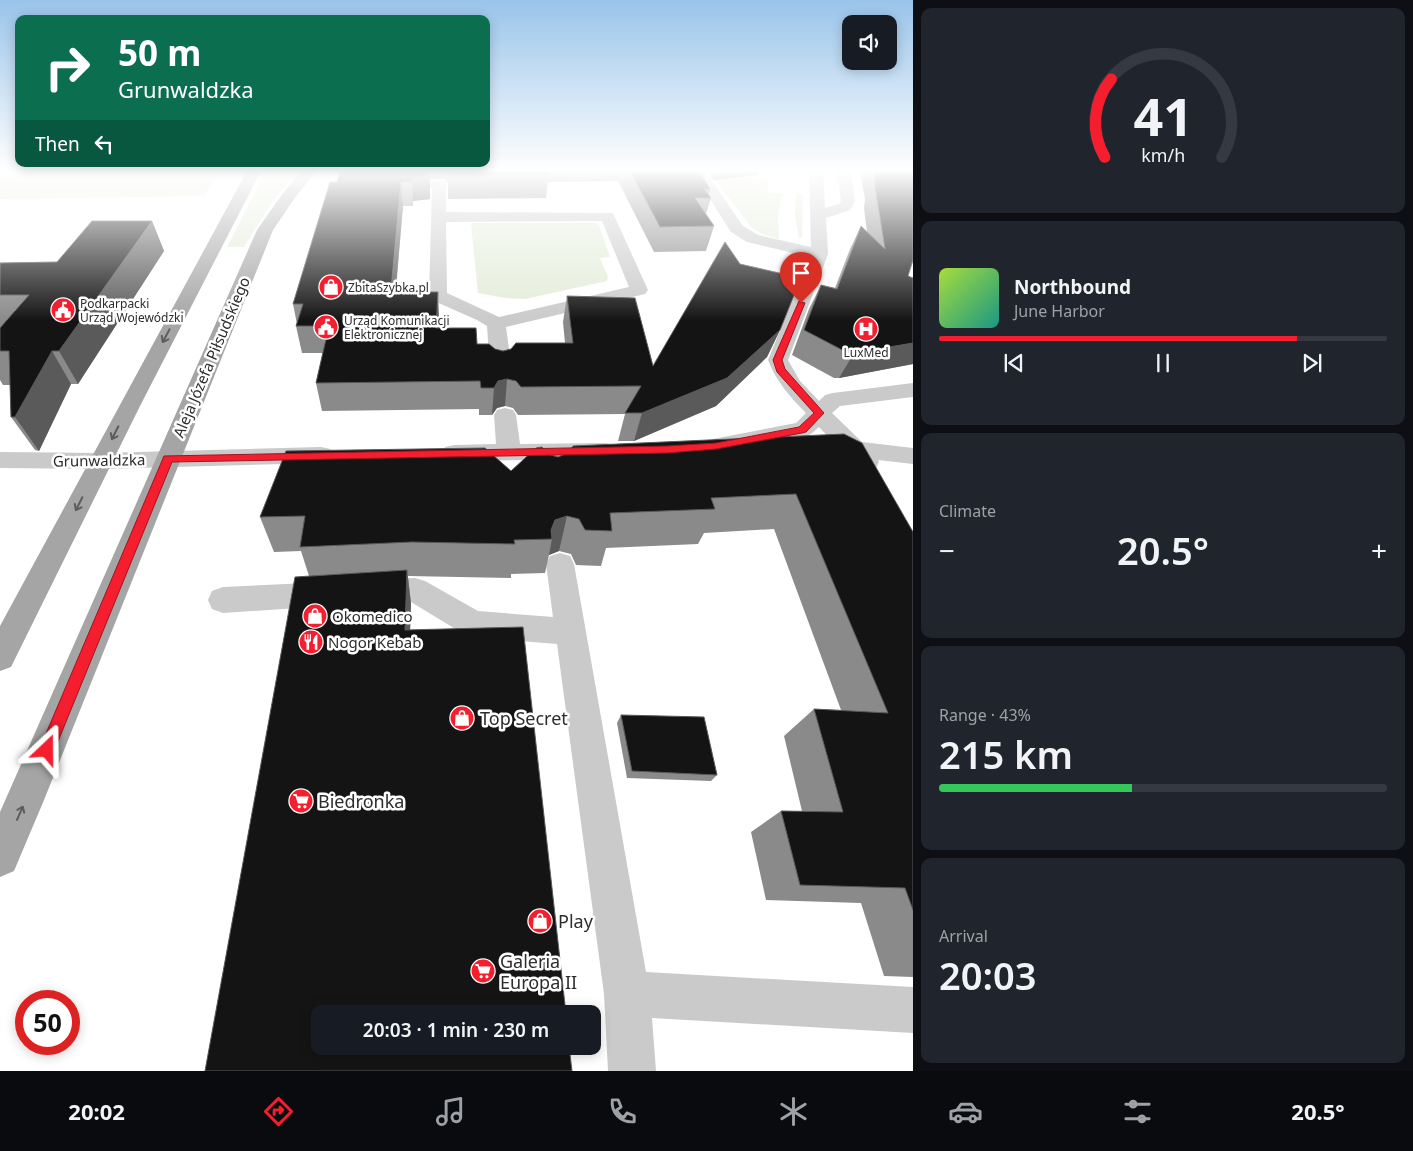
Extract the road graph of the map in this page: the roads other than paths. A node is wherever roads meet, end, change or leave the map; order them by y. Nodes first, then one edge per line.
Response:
1 (228, 221) edge
2 (271, 221) edge
3 (439, 221) edge
4 (610, 221) edge
5 (732, 221) edge
6 (817, 221) edge
7 (820, 254) junction
8 (496, 324) junction
9 (501, 371) edge
10 (913, 390) edge
11 (820, 413) junction
12 (505, 415) dead end
13 (696, 448) edge
14 (857, 449) junction
15 (627, 450) edge
16 (509, 452) junction
17 (432, 453) edge
18 (346, 454) edge
19 (913, 456) edge
20 (168, 459) junction
21 (0, 460) edge
22 (101, 461) junction
23 (880, 482) edge
24 (560, 564) dead end
25 (224, 600) dead end
26 (571, 632) junction
27 (0, 657) edge
28 (0, 858) edge
29 (627, 994) junction
30 (913, 1010) edge
31 (632, 1071) edge

1 -> 22 main road
2 - 20 main road, Aleja Józefa Piłsudskiego
3 - 8 street
4 - 8 street
5 - 7 street
6 - 7 street
7 - 11 street
8 - 9 street
10 - 11 street
11 - 13 street
11 - 14 street
12 - 16 street
14 - 19 street
14 - 23 street
15 - 16 street
16 - 17 street
18 - 20 street, Grunwaldzka
20 - 22 street, Grunwaldzka
28 -> 20 main road, Aleja Józefa Piłsudskiego
21 - 22 street, Grunwaldzka
22 -> 27 main road
24 - 26 street
25 - 26 street
26 - 29 street
29 - 30 street
29 - 31 street

